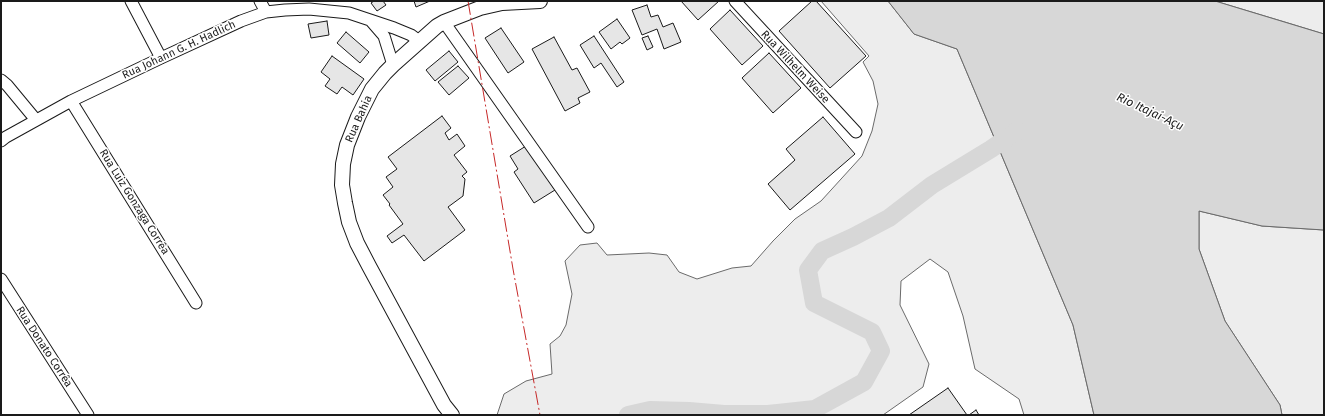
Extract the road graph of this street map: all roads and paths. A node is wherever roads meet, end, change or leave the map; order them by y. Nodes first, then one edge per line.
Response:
1 (131, 1) edge
2 (260, 1) edge
3 (540, 1) edge
4 (735, 1) edge
5 (266, 12) junction
6 (369, 19) junction
7 (444, 22) junction
8 (394, 28) junction
9 (384, 36) junction
10 (419, 41) junction
11 (161, 58) junction
12 (393, 65) junction
13 (1, 80) edge
14 (71, 101) junction
15 (36, 120) junction
16 (856, 132) dead end
17 (1, 141) edge
18 (588, 227) dead end
19 (1, 279) edge
20 (196, 303) dead end
21 (88, 415) edge
22 (452, 415) edge

1 - 11 street
2 - 5 street
3 - 7 main road, Rua Bahia
4 - 16 street, Rua Wilhelm Weise
5 - 6 street, Rua Johann G. H. Hadlich
5 - 11 street, Rua Johann G. H. Hadlich
6 - 8 street, Rua Johann G. H. Hadlich
6 - 9 street
7 - 10 main road, Rua Bahia
7 - 18 street
8 - 9 street
8 - 10 street, Rua Johann G. H. Hadlich
9 - 12 street
10 - 12 main road, Rua Bahia
11 - 14 street, Rua Johann G. H. Hadlich
12 - 22 main road, Rua Bahia
13 - 15 street
14 - 15 street, Rua Johann G. H. Hadlich
14 - 20 street, Rua Luiz Gonzaga Corrêa
15 - 17 street, Rua Johann G. H. Hadlich
19 - 21 street, Rua Donato Corrêa

